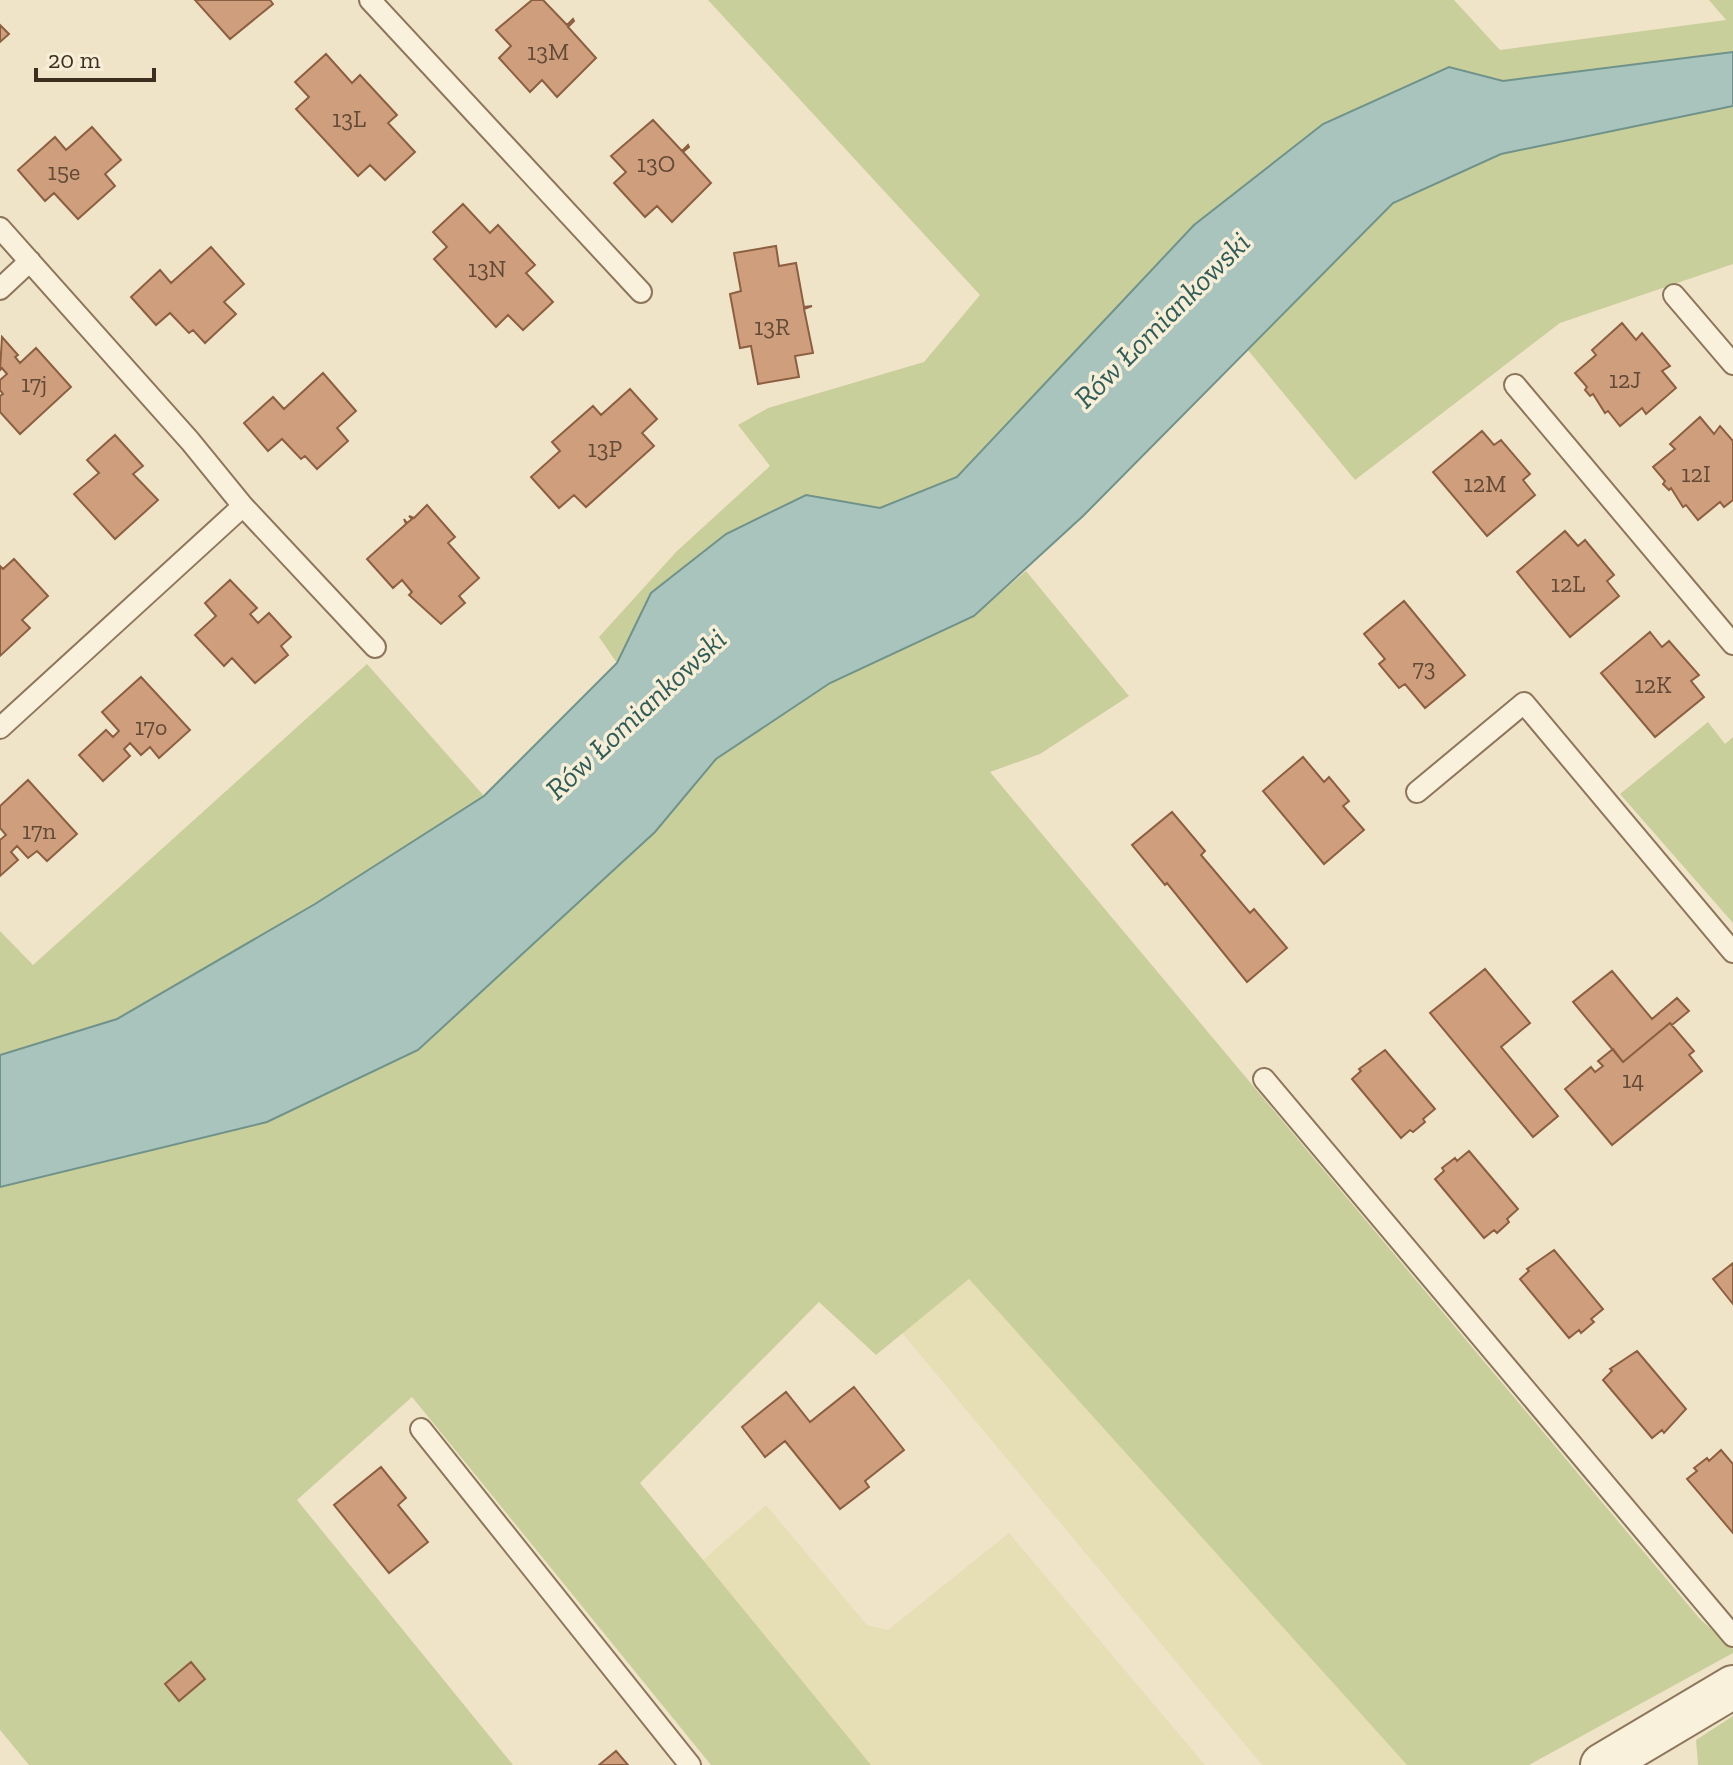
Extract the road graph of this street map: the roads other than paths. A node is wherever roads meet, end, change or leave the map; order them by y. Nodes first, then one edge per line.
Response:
1 (370, 0) edge
2 (0, 228) edge
3 (30, 261) junction
4 (0, 289) edge
5 (641, 292) dead end
6 (1674, 295) dead end
7 (1733, 364) edge
8 (1515, 385) dead end
9 (243, 506) junction
10 (1733, 644) edge
11 (375, 647) dead end
12 (0, 728) edge
13 (1417, 792) dead end
14 (1733, 952) edge
15 (1264, 1079) dead end
16 (421, 1429) dead end
17 (1733, 1636) edge
18 (1733, 1687) edge
19 (1655, 1752) edge
20 (690, 1765) edge
21 (1602, 1765) edge

1 - 5 lane
2 - 3 lane
3 - 4 lane
3 - 9 lane
6 - 7 lane
8 - 10 lane
9 - 11 lane
9 - 12 lane
13 - 14 lane
15 - 17 lane
16 - 20 lane
18 - 19 street
19 - 21 street

